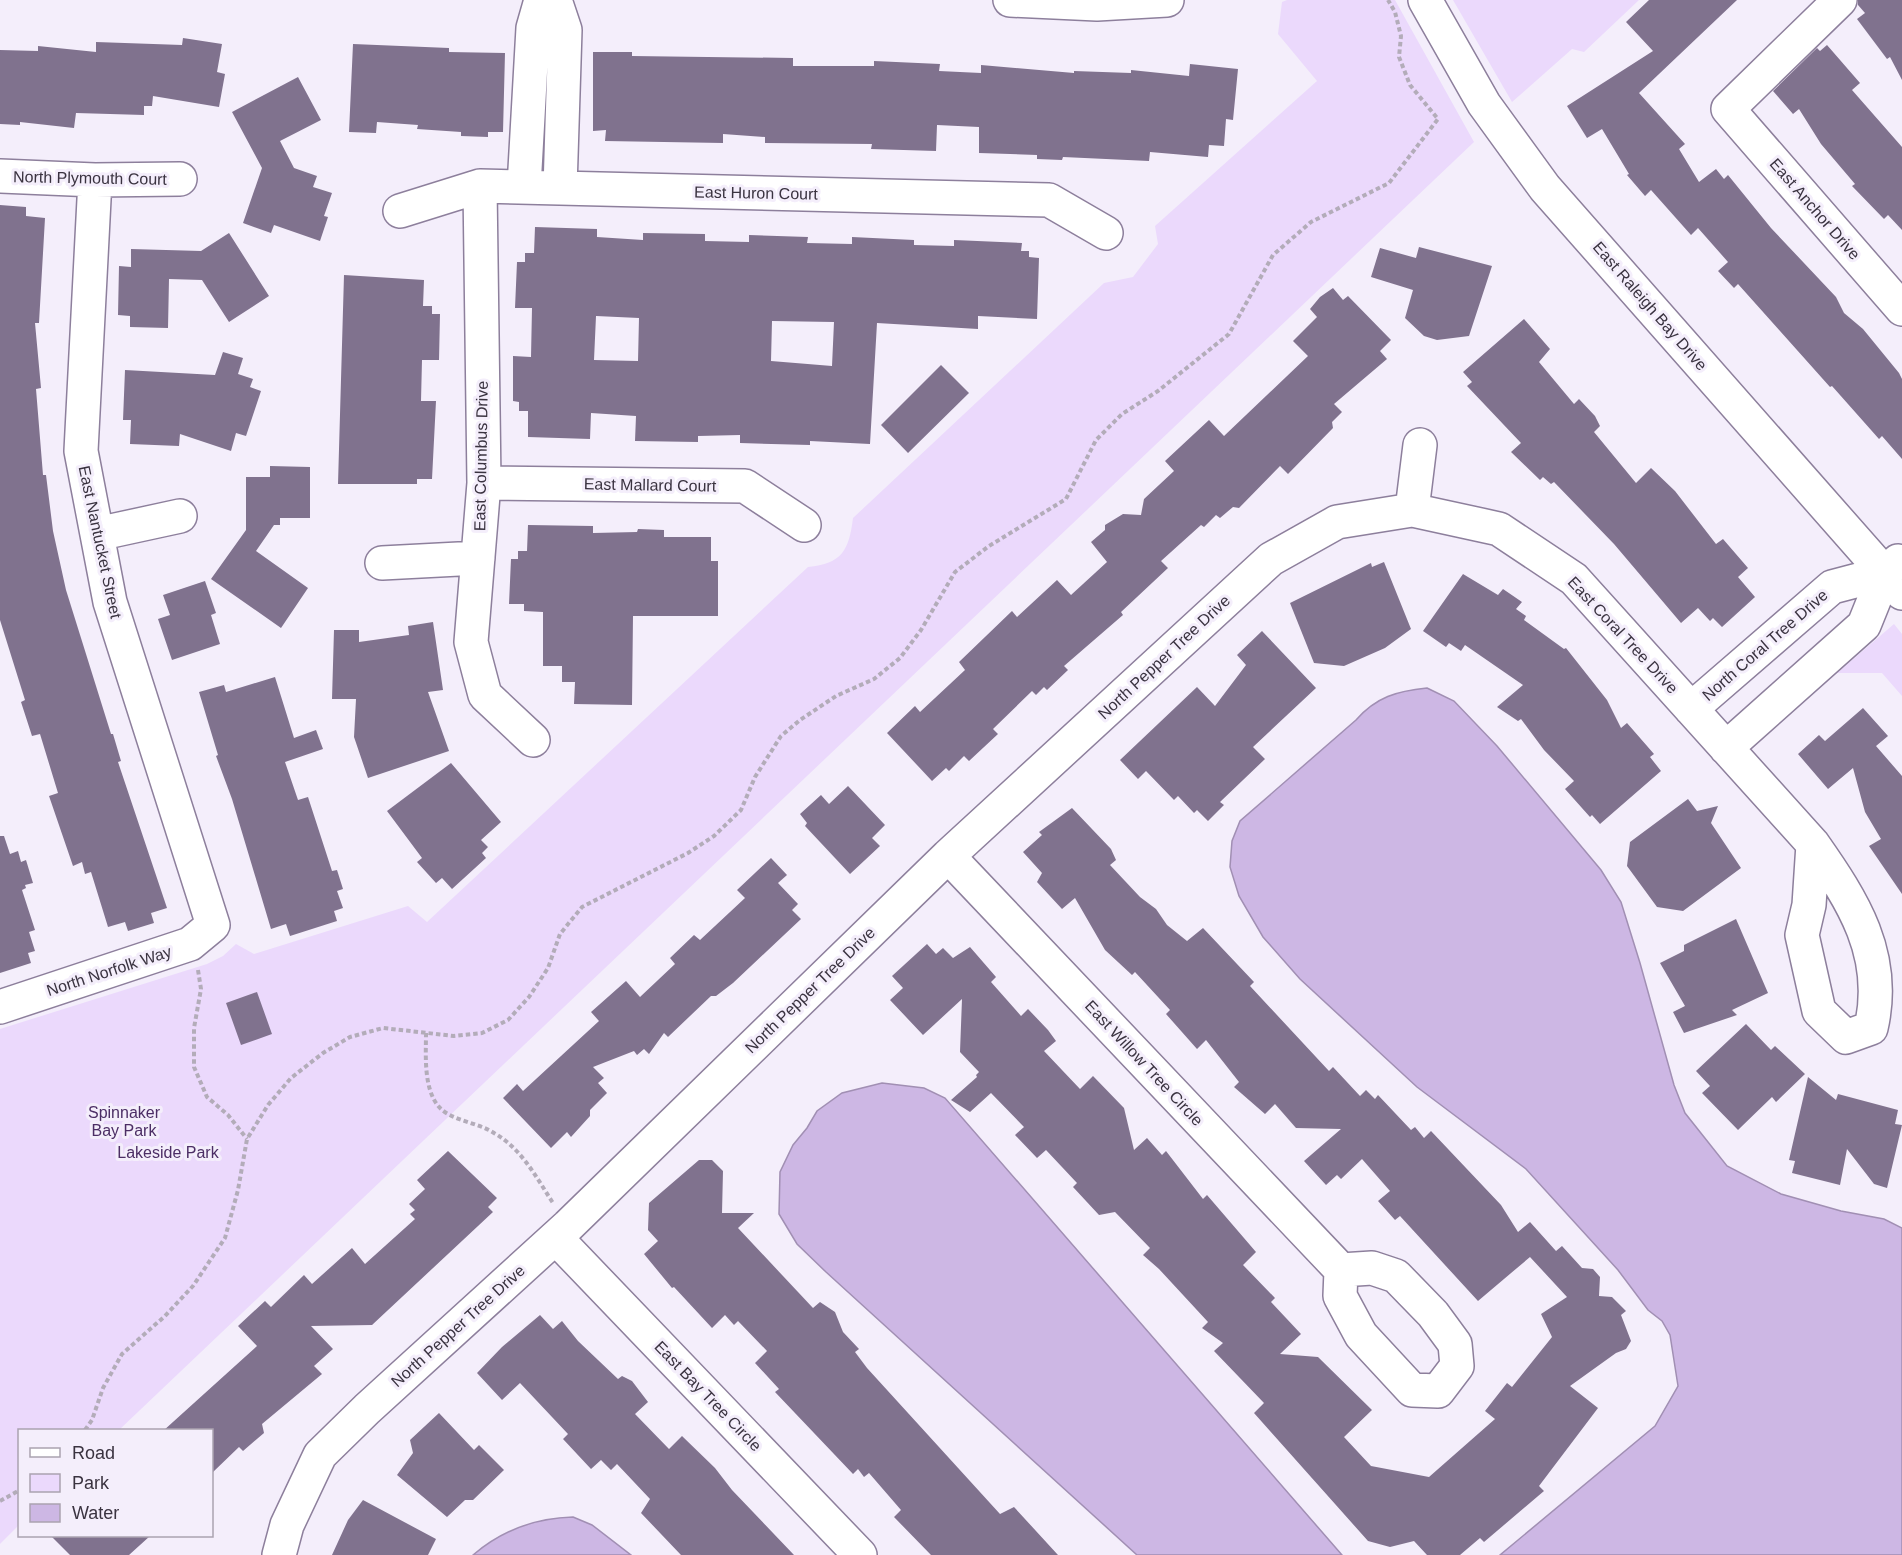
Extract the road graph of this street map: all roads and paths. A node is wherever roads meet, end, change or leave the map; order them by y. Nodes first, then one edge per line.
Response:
1 (542, 0) edge
2 (555, 0) edge
3 (1010, 0) edge
4 (1167, 0) edge
5 (1388, 0) edge
6 (1425, 0) edge
7 (1840, 0) edge
8 (0, 176) edge
9 (180, 179) dead end
10 (95, 180) junction
11 (480, 186) junction
12 (524, 187) junction
13 (560, 188) junction
14 (400, 211) dead end
15 (1106, 233) dead end
16 (1902, 309) edge
17 (1420, 444) dead end
18 (484, 483) junction
19 (1412, 510) junction
20 (180, 516) dead end
21 (804, 525) dead end
22 (97, 534) junction
23 (478, 558) junction
24 (382, 563) dead end
25 (1896, 575) edge
26 (1691, 709) junction
27 (532, 740) dead end
28 (1726, 748) junction
29 (1813, 844) junction
30 (948, 856) junction
31 (202, 935) junction
32 (0, 1007) edge
33 (426, 1033) junction
34 (247, 1139) junction
35 (562, 1232) junction
36 (1341, 1270) dead end
37 (86, 1429) edge
38 (18, 1491) edge
39 (0, 1501) edge
40 (279, 1555) edge
41 (861, 1555) edge

1 - 12 street
2 - 13 street
3 - 4 street
5 - 33 path
6 - 25 street, East Raleigh Bay Drive
7 - 16 street, East Anchor Drive
8 - 10 street, North Plymouth Court
9 - 10 street, North Plymouth Court
10 - 22 street, East Nantucket Street
11 - 12 street, East Huron Court
11 - 14 street, East Huron Court
11 - 18 street, East Columbus Drive
12 - 13 street, East Huron Court
13 - 15 street, East Huron Court
17 - 19 street
18 - 21 street, East Mallard Court
18 - 23 street, East Columbus Drive
19 - 26 street, East Coral Tree Drive
19 - 30 street, North Pepper Tree Drive
20 - 22 street
22 - 31 street, East Nantucket Street
23 - 24 street
23 - 27 street, East Columbus Drive
25 - 26 street, North Coral Tree Drive
25 - 28 street
26 - 28 street, East Coral Tree Drive
28 - 29 street, East Coral Tree Drive
29 - 29 street, East Coral Tree Drive
30 - 35 street, North Pepper Tree Drive
30 - 36 street, East Willow Tree Circle
31 - 32 street, North Norfolk Way
31 - 34 path
33 - 34 path
33 - 35 path
34 - 37 path
35 - 40 street, North Pepper Tree Drive
35 - 41 street, East Bay Tree Circle
38 - 39 path

